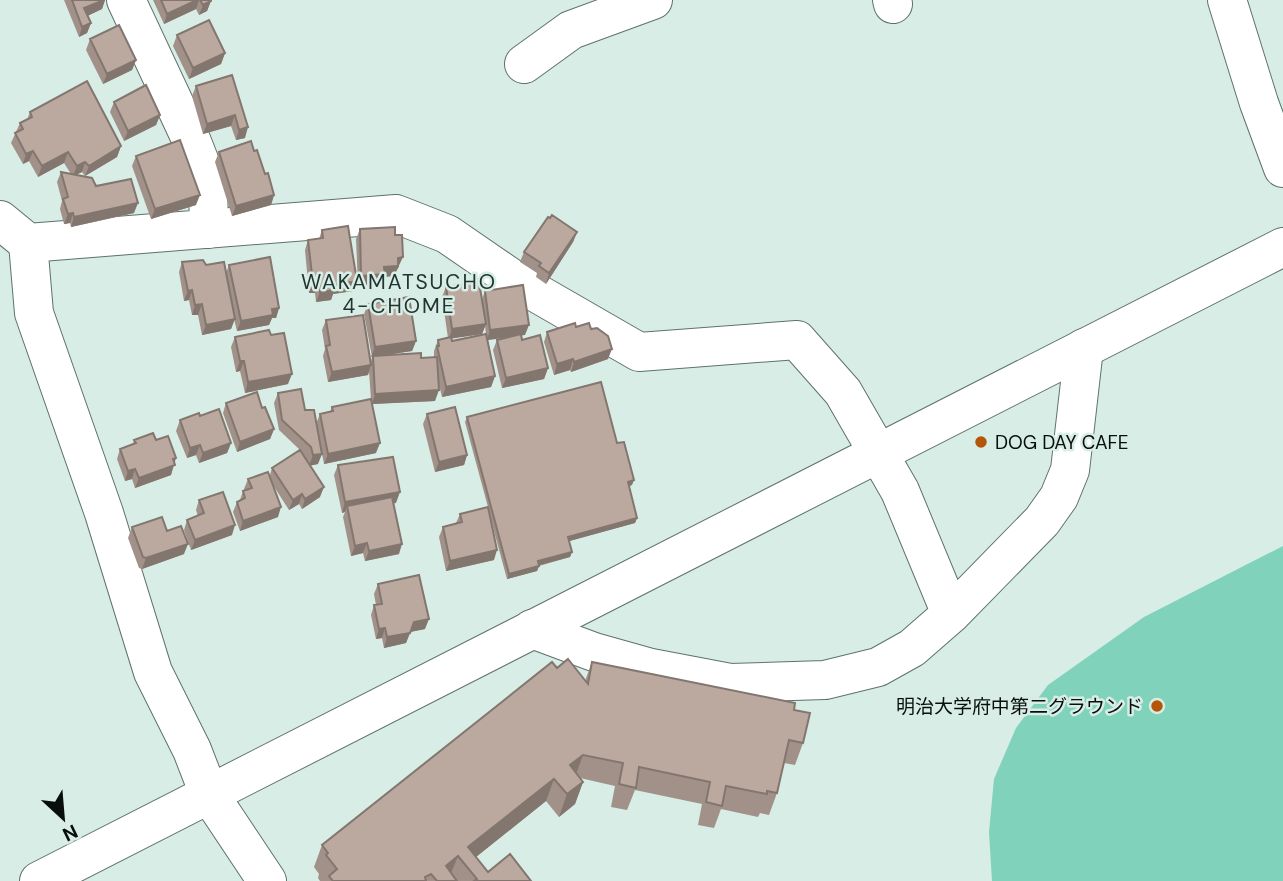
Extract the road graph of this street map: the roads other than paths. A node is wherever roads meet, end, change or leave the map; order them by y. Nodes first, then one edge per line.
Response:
1 (126, 0) edge
2 (653, 0) edge
3 (1227, 0) edge
4 (524, 64) dead end
5 (1283, 168) edge
6 (209, 229) junction
7 (14, 232) edge
8 (1283, 247) edge
9 (1084, 348) junction
10 (878, 454) junction
11 (951, 614) junction
12 (532, 629) junction
13 (209, 794) junction
14 (39, 881) edge
15 (267, 881) edge

1 - 6 street
2 - 4 street
3 - 5 street
6 - 7 street
6 - 10 street
7 - 13 street
8 - 9 street
9 - 10 street
9 - 11 street
10 - 11 street
10 - 12 street
11 - 12 street
12 - 13 street
13 - 14 street
13 - 15 street

